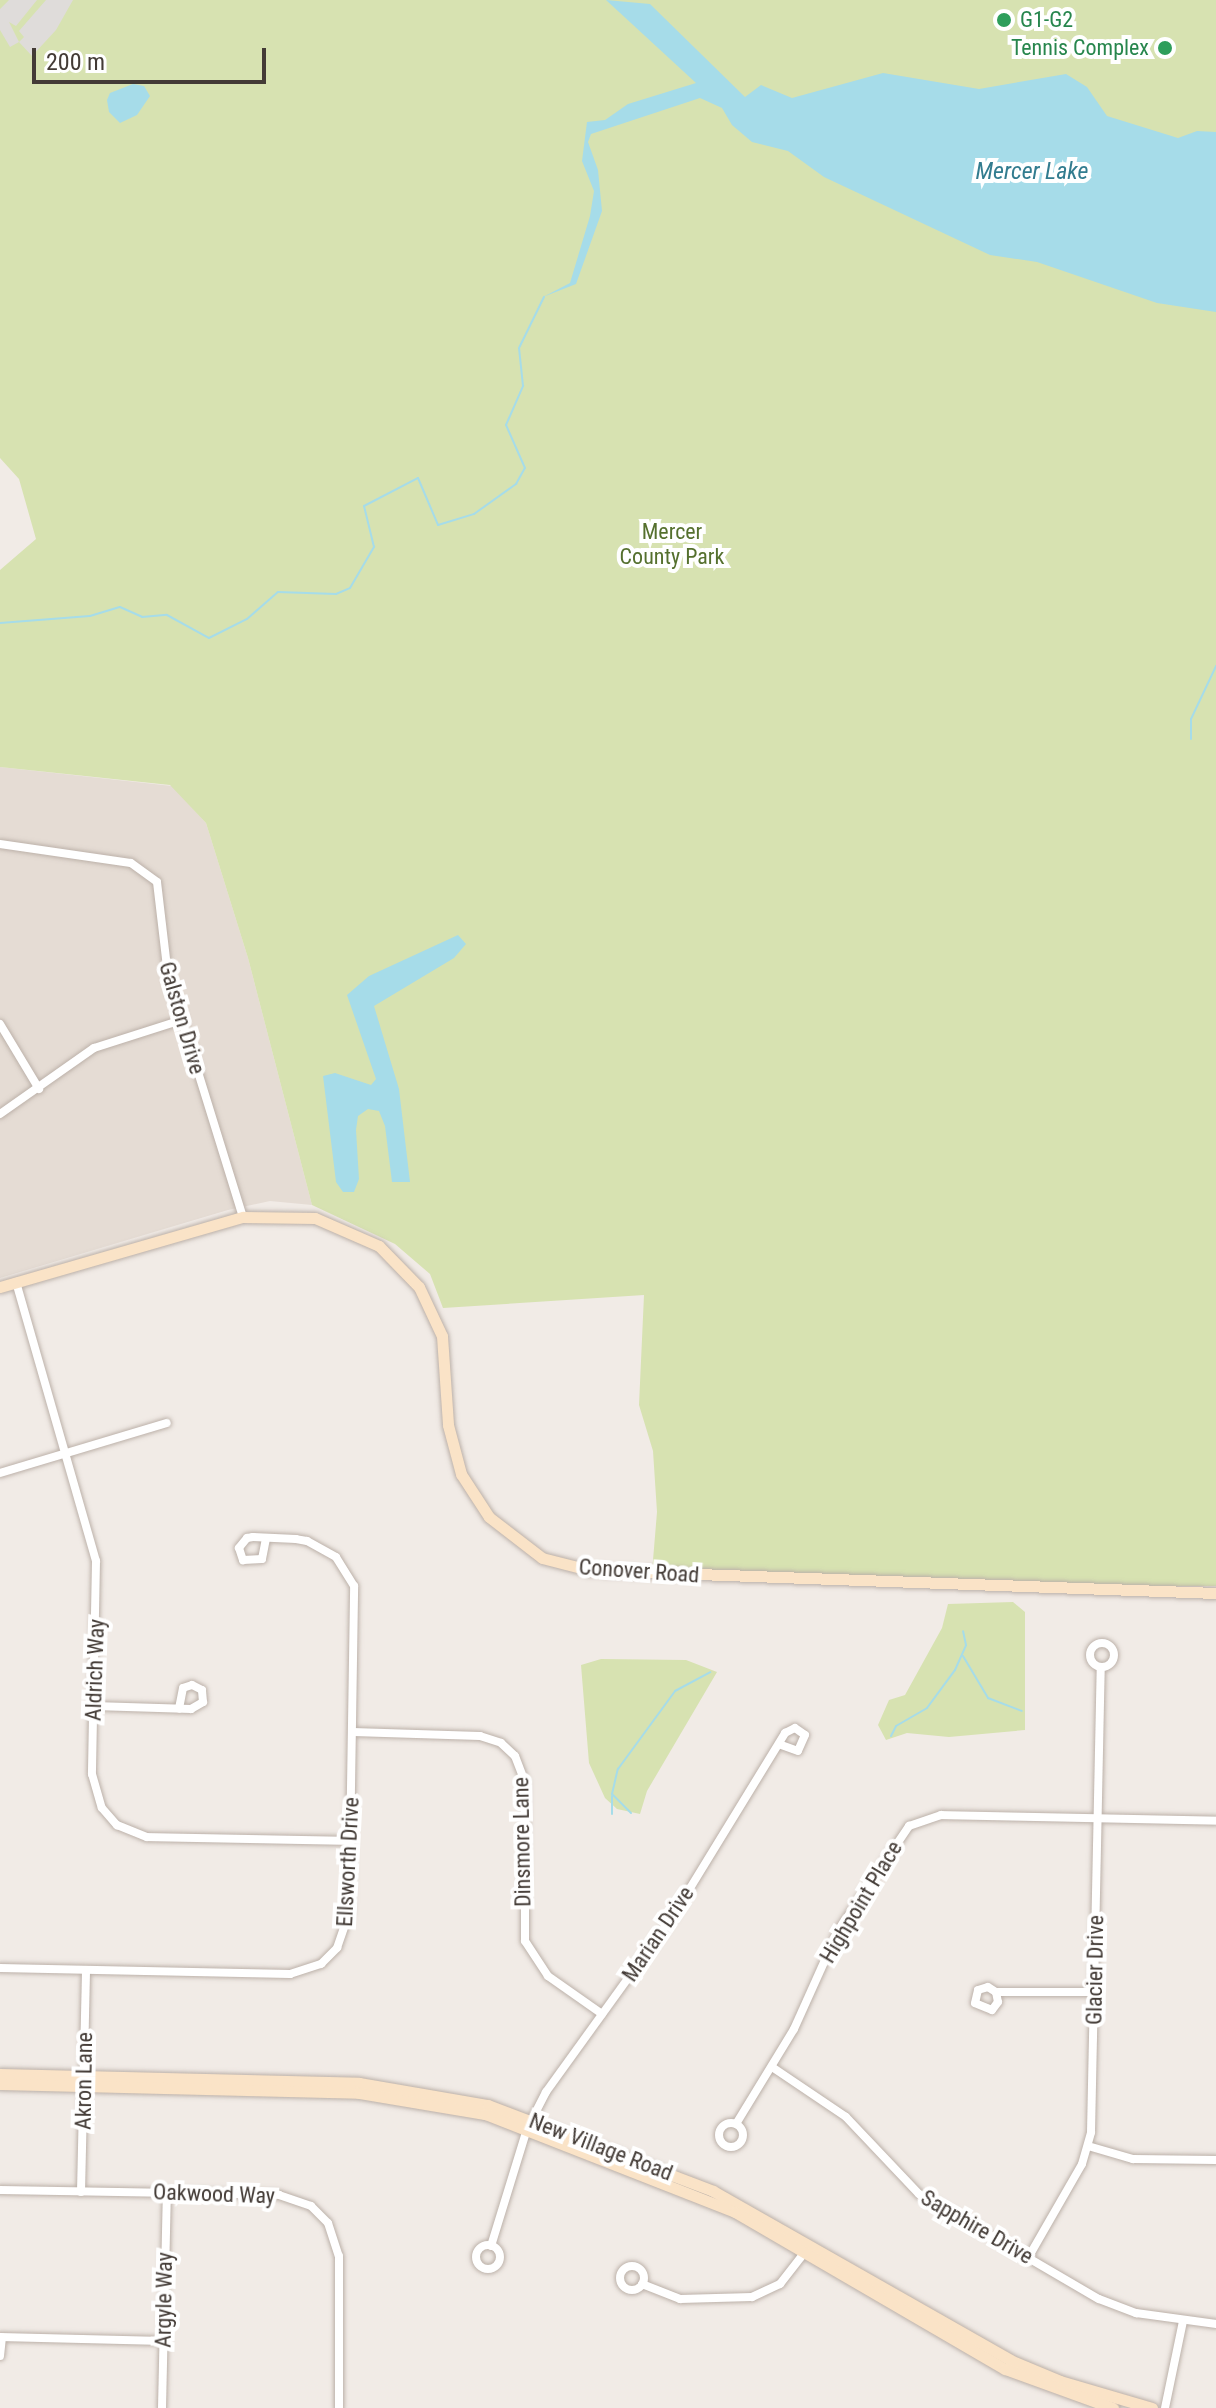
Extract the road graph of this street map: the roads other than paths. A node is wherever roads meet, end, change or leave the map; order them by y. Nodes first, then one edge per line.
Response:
1 (0, 844) edge
2 (182, 1020) junction
3 (0, 1024) edge
4 (39, 1089) junction
5 (0, 1114) edge
6 (243, 1217) junction
7 (16, 1282) junction
8 (0, 1287) edge
9 (167, 1423) dead end
10 (65, 1452) junction
11 (0, 1473) edge
12 (266, 1538) dead end
13 (1216, 1593) edge
14 (1101, 1667) dead end
15 (94, 1706) junction
16 (179, 1709) dead end
17 (353, 1732) junction
18 (779, 1744) dead end
19 (1098, 1818) junction
20 (1216, 1821) edge
21 (351, 1841) junction
22 (0, 1968) edge
23 (86, 1970) junction
24 (996, 1992) dead end
25 (1094, 1992) junction
26 (602, 2014) junction
27 (772, 2067) junction
28 (0, 2074) edge
29 (84, 2082) junction
30 (0, 2084) edge
31 (736, 2124) dead end
32 (529, 2125) junction
33 (1088, 2146) junction
34 (1216, 2160) edge
35 (0, 2190) edge
36 (81, 2192) junction
37 (167, 2192) junction
38 (491, 2246) dead end
39 (808, 2248) junction
40 (1028, 2258) junction
41 (642, 2284) dead end
42 (1183, 2321) junction
43 (1216, 2324) edge
44 (1, 2337) edge
45 (164, 2341) junction
46 (0, 2356) edge
47 (162, 2408) edge
48 (339, 2408) edge
49 (1113, 2408) edge
50 (1152, 2408) edge
51 (1165, 2408) edge

1 - 2 street, Galston Drive
2 - 4 street
2 - 6 street, Galston Drive
3 - 4 street
4 - 5 street
6 - 7 main road, Conover Road
6 - 13 main road, Conover Road
7 - 8 main road, Conover Road
7 - 10 street, Aldrich Way
9 - 10 street
10 - 11 street
10 - 15 street, Aldrich Way
12 - 17 street, Ellsworth Drive
14 - 19 street, Glacier Drive
15 - 16 street
15 - 21 street, Aldrich Way
17 - 21 street, Ellsworth Drive
17 - 26 street, Dinsmore Lane
18 - 26 street, Marian Drive
19 - 20 street, Highpoint Place
19 - 25 street, Glacier Drive
19 - 27 street, Highpoint Place
21 - 23 street, Ellsworth Drive
22 - 23 street, Ellsworth Drive
23 - 29 street, Akron Lane
24 - 25 street
25 - 33 street, Glacier Drive
26 - 32 street, Marian Drive
27 - 31 street, Highpoint Place
27 - 40 street, Sapphire Drive
28 - 29 main road, New Village Road
29 - 30 main road, New Village Road
29 - 32 main road, New Village Road
29 - 36 street, Akron Lane
32 - 38 street, Marian Drive
32 - 39 main road, New Village Road
33 - 34 street
33 - 40 street, Glacier Drive
35 - 36 street, Oakwood Way
36 - 37 street, Oakwood Way
37 - 45 street, Argyle Way
37 - 48 street, Oakwood Way
39 - 41 street
39 - 49 main road, New Village Road
39 - 50 main road, New Village Road
40 - 42 street, Sapphire Drive
42 - 43 street, Sapphire Drive
42 - 51 street
44 - 45 street
44 - 46 street
45 - 47 street, Argyle Way

